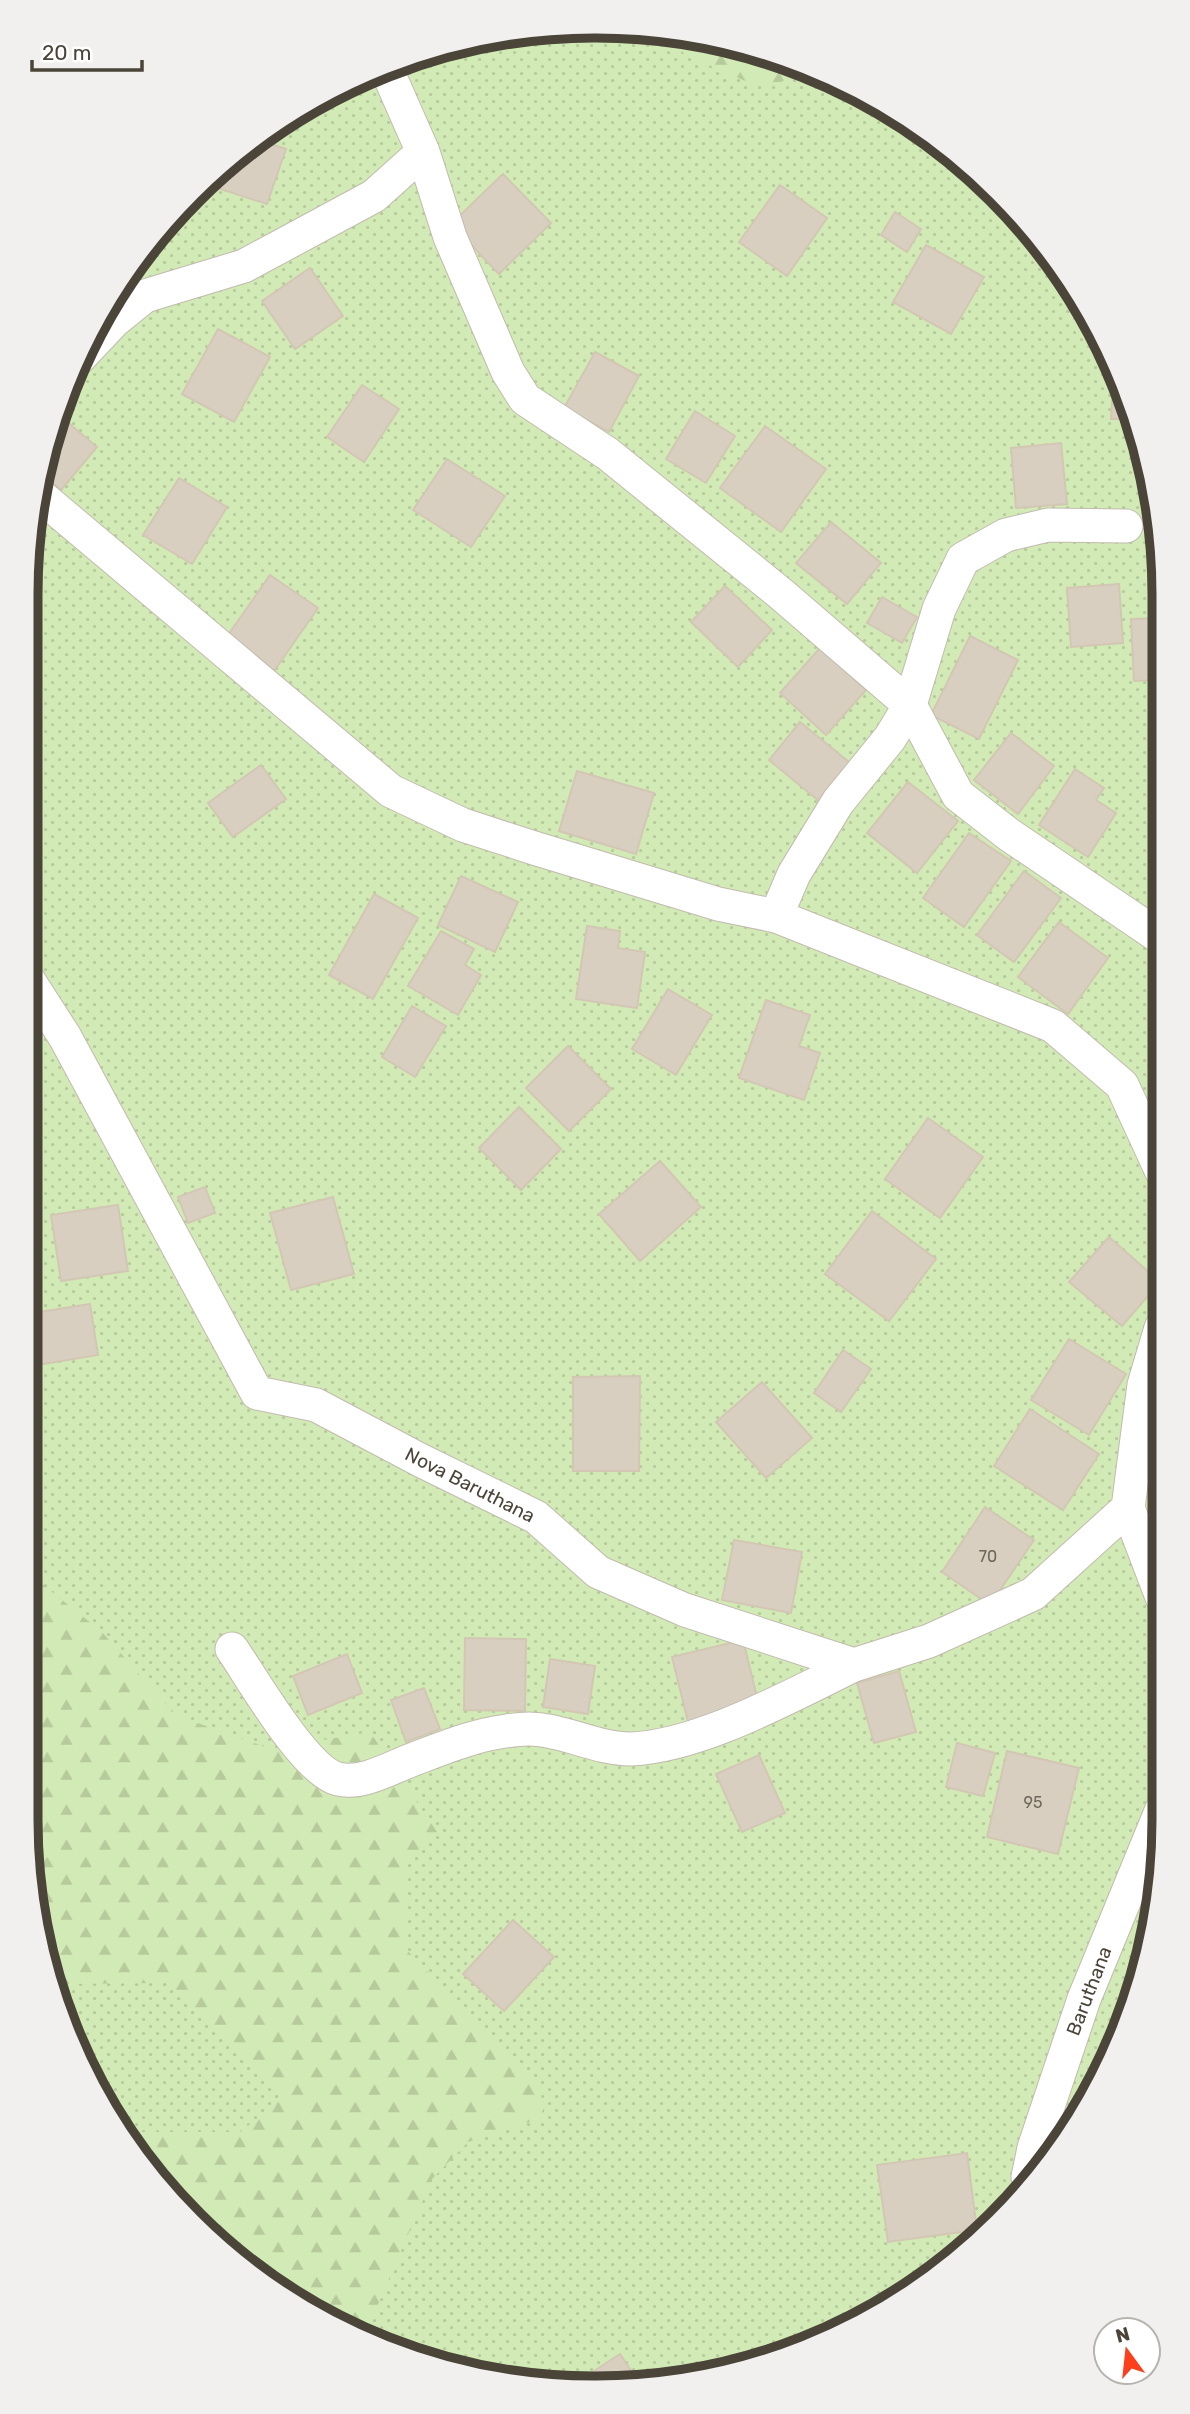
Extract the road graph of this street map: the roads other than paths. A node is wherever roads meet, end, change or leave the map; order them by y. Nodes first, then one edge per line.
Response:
1 (390, 78) edge
2 (423, 152) junction
3 (107, 329) edge
4 (46, 501) edge
5 (1126, 526) dead end
6 (910, 705) junction
7 (776, 916) junction
8 (1152, 932) edge
9 (38, 995) edge
10 (1152, 1150) edge
11 (1152, 1358) edge
12 (1128, 1508) junction
13 (1152, 1571) edge
14 (232, 1649) dead end
15 (854, 1665) junction
16 (1151, 1835) edge
17 (1030, 2166) edge

1 - 2 street
2 - 3 street
2 - 6 street
4 - 7 street
5 - 6 street
6 - 7 street
6 - 8 street
7 - 10 street
9 - 15 street, Nova Baruthana
11 - 12 street
12 - 13 street
12 - 15 street
14 - 15 street
16 - 17 street, Baruthana

